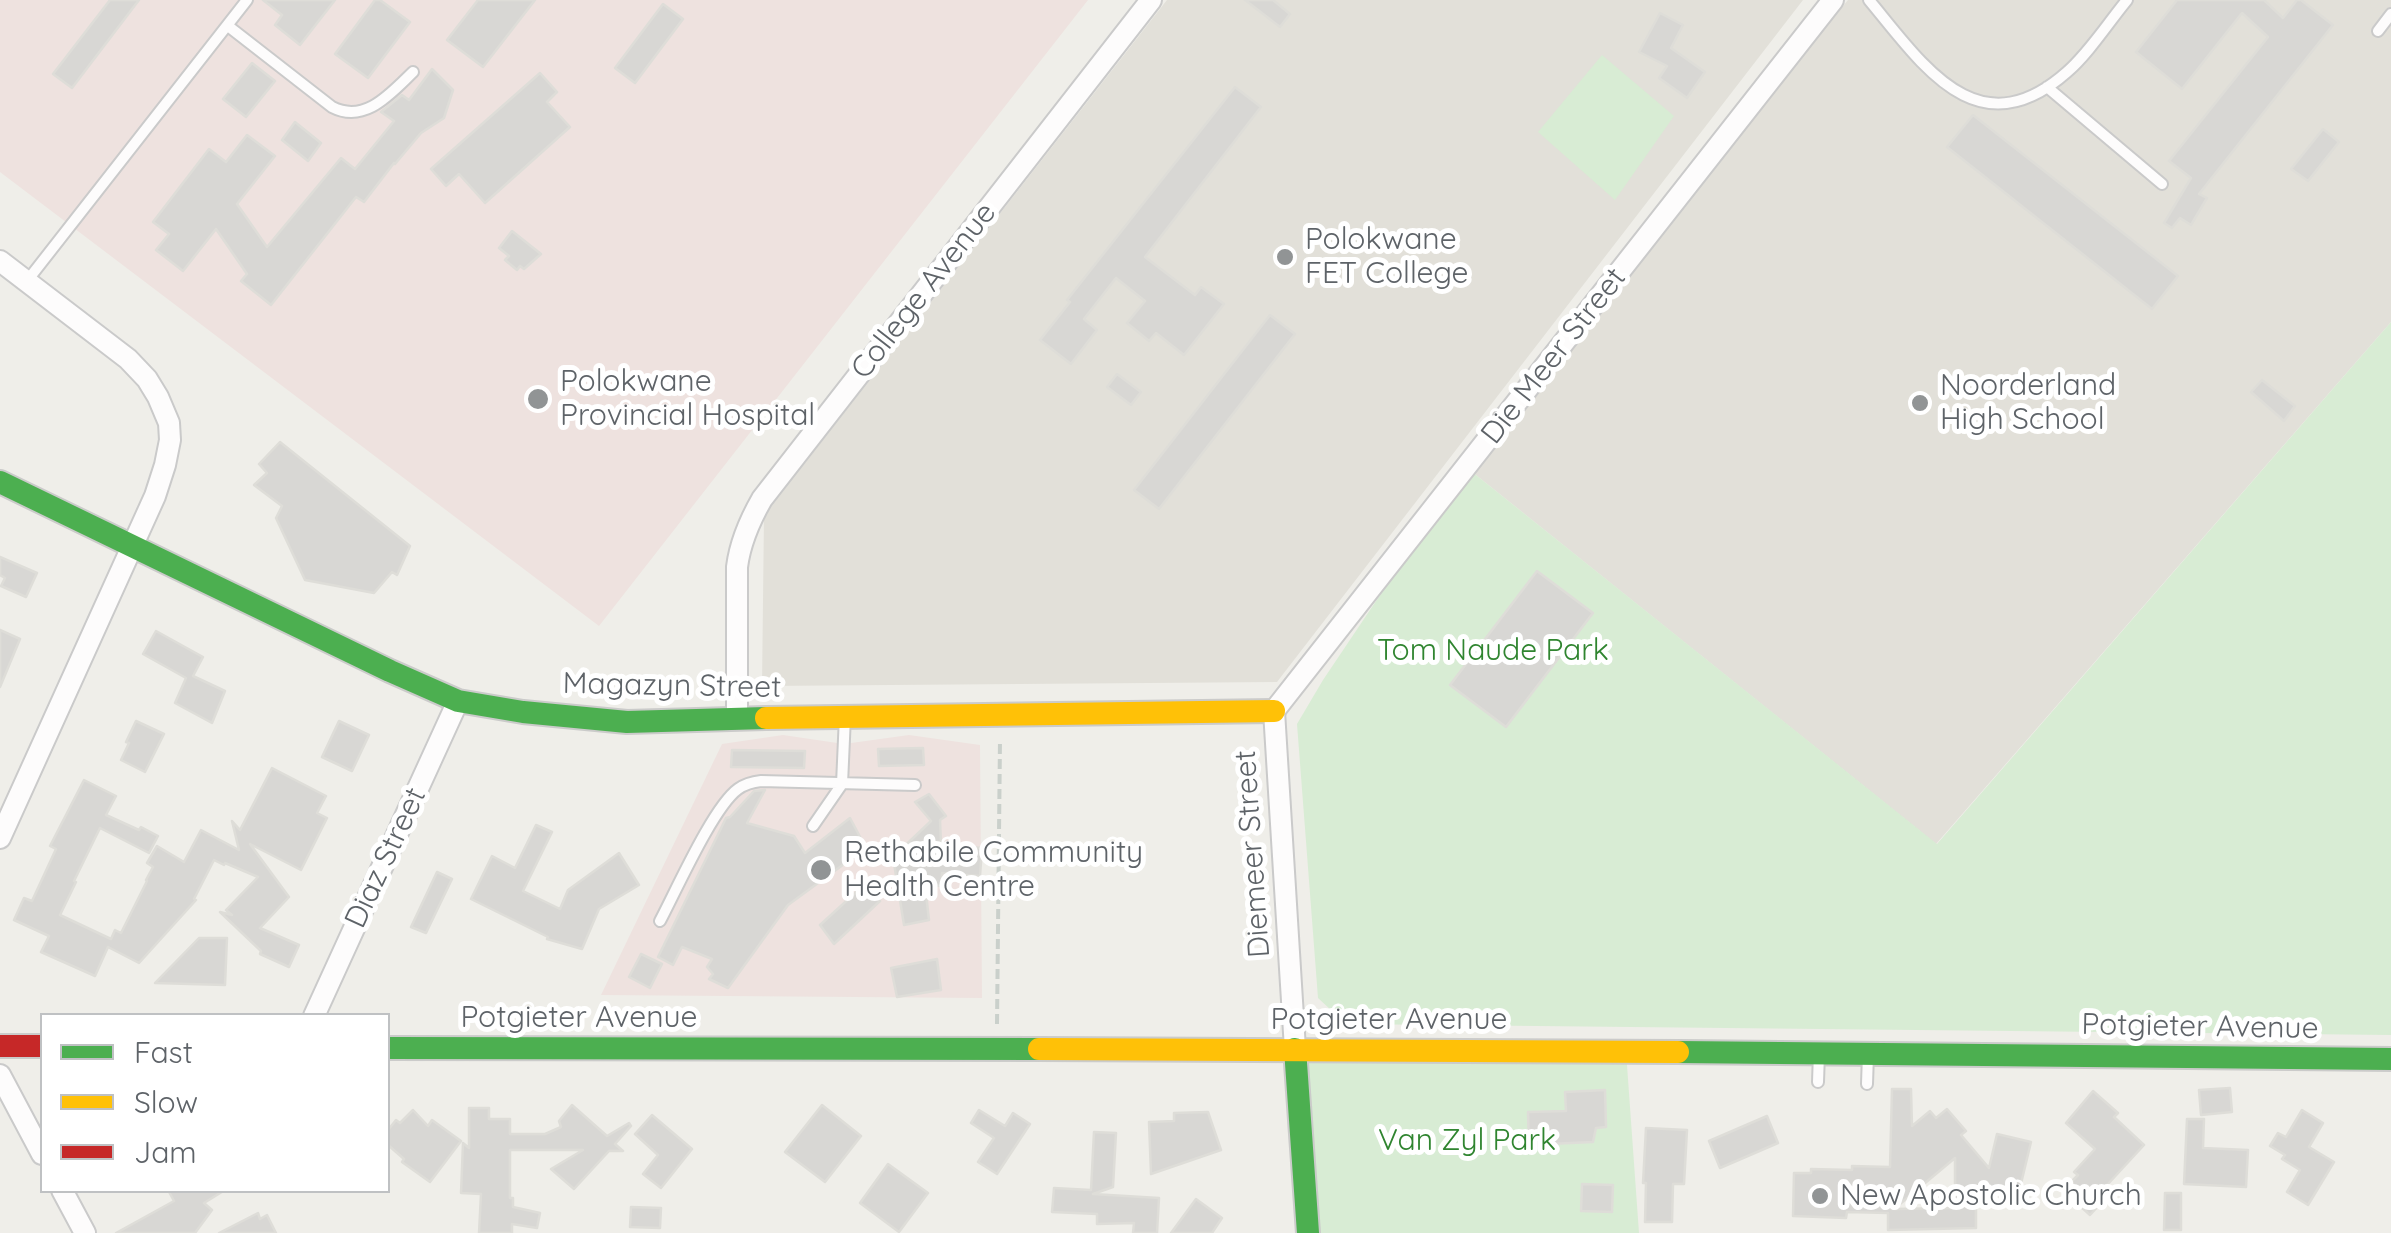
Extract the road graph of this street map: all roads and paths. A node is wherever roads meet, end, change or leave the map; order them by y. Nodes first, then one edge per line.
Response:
1 (247, 0) edge
2 (1151, 0) edge
3 (1833, 0) edge
4 (1868, 0) edge
5 (2127, 0) edge
6 (2391, 14) edge
7 (228, 26) junction
8 (2378, 31) dead end
9 (413, 72) dead end
10 (2047, 87) junction
11 (2162, 184) dead end
12 (0, 261) edge
13 (26, 281) junction
14 (0, 482) edge
15 (133, 546) junction
16 (458, 701) junction
17 (1274, 711) junction
18 (1000, 714) junction
19 (845, 716) junction
20 (736, 719) junction
21 (842, 784) junction
22 (915, 785) dead end
23 (813, 826) dead end
24 (0, 838) edge
25 (660, 921) dead end
26 (315, 1013) edge
27 (0, 1046) edge
28 (40, 1046) edge
29 (390, 1048) edge
30 (996, 1049) junction
31 (1295, 1049) junction
32 (1818, 1052) junction
33 (1868, 1053) junction
34 (2391, 1059) edge
35 (0, 1075) edge
36 (1818, 1082) dead end
37 (1866, 1084) dead end
38 (40, 1150) edge
39 (64, 1193) edge
40 (85, 1233) edge
41 (1308, 1233) edge

1 - 7 lane
2 - 20 street, College Avenue
3 - 17 street, Die Meer Street
4 - 10 lane
5 - 10 lane
6 - 8 lane
7 - 9 lane
7 - 13 lane
10 - 11 lane
12 - 13 street
13 - 15 street
14 - 15 street, Magazyn Street
15 - 16 street, Magazyn Street
15 - 24 street
16 - 20 street, Magazyn Street
16 - 26 street, Diaz Street
17 - 18 street, Magazyn Street
17 - 31 street, Diemeer Street
18 - 19 street, Magazyn Street
18 - 30 path
19 - 20 street, Magazyn Street
19 - 21 lane
21 - 22 lane
21 - 23 lane
21 - 25 lane
27 - 28 street
29 - 30 street, Potgieter Avenue
30 - 31 street, Potgieter Avenue
31 - 32 street, Potgieter Avenue
31 - 41 street, Diemeer Street
32 - 33 street, Potgieter Avenue
32 - 36 lane
33 - 34 street, Potgieter Avenue
33 - 37 lane
35 - 38 street
39 - 40 street

